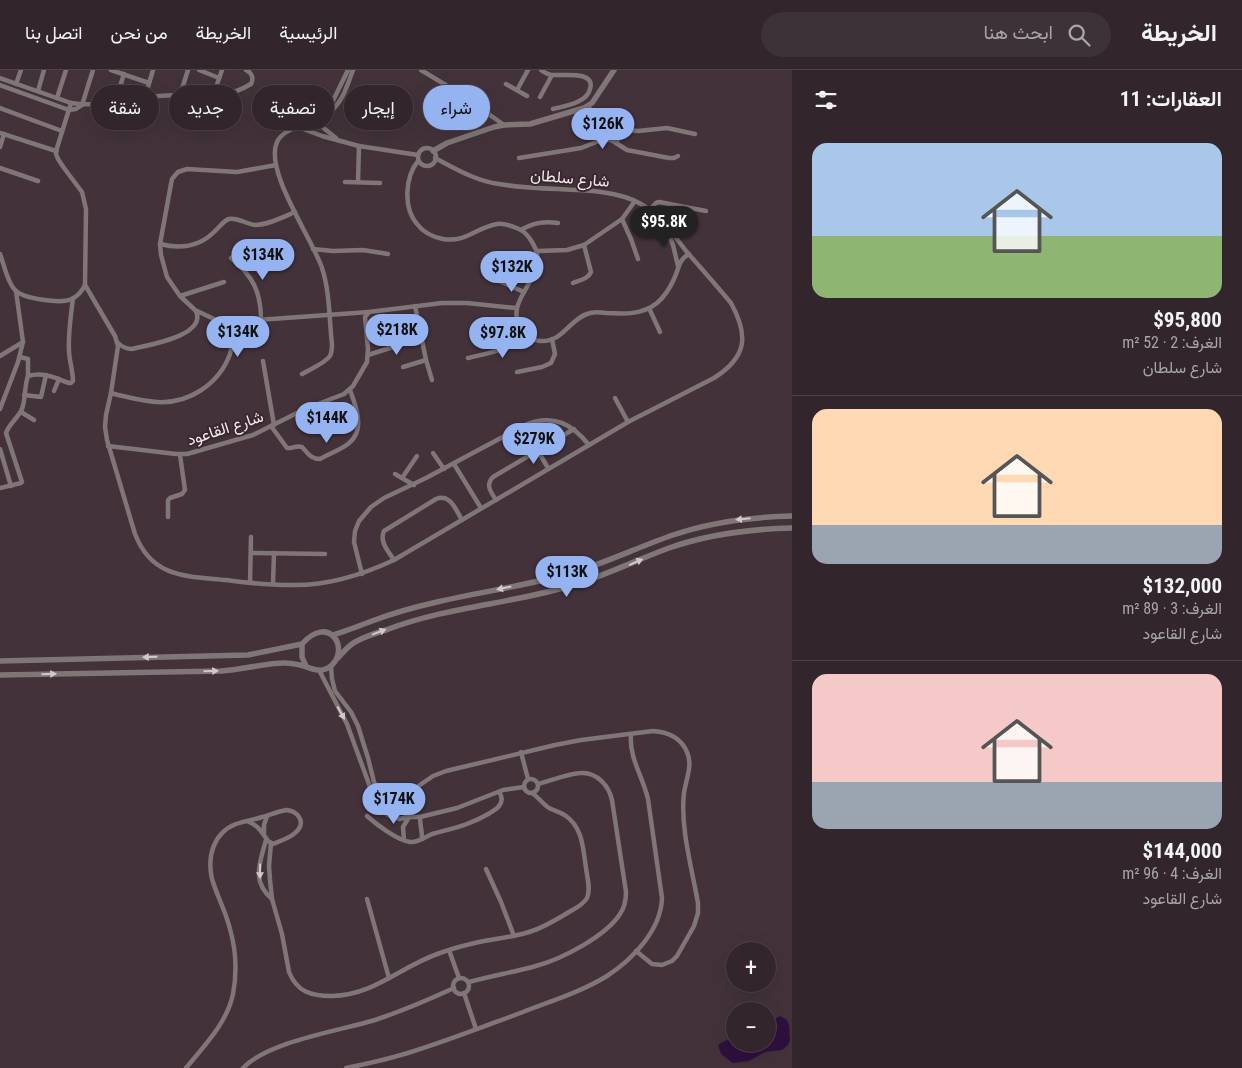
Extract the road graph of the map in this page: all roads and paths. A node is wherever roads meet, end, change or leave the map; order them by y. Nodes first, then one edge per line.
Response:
1 (21, 70) edge
2 (44, 70) edge
3 (66, 70) edge
4 (92, 70) edge
5 (153, 70) edge
6 (188, 70) edge
7 (199, 70) edge
8 (222, 70) edge
9 (246, 70) edge
10 (348, 70) edge
11 (353, 70) edge
12 (422, 70) edge
13 (528, 70) edge
14 (541, 70) edge
15 (614, 70) edge
16 (115, 71) edge
17 (124, 74) junction
18 (552, 75) junction
19 (0, 78) edge
20 (219, 78) junction
21 (149, 83) joint
22 (16, 84) junction
23 (506, 84) dead end
24 (0, 85) edge
25 (120, 85) edge
26 (183, 85) edge
27 (217, 85) edge
28 (242, 88) edge
29 (517, 90) junction
30 (38, 91) junction
31 (527, 96) dead end
32 (540, 97) dead end
33 (57, 98) junction
34 (334, 98) edge
35 (71, 103) junction
36 (91, 103) edge
37 (82, 104) junction
38 (589, 106) junction
39 (0, 108) edge
40 (334, 109) edge
41 (553, 109) dead end
42 (69, 110) junction
43 (504, 125) junction
44 (289, 130) edge
45 (307, 130) edge
46 (326, 130) edge
47 (62, 131) junction
48 (2, 133) edge
49 (695, 134) dead end
50 (339, 140) junction
51 (600, 141) junction
52 (616, 143) junction
53 (359, 146) junction
54 (0, 147) edge
55 (433, 150) junction
56 (56, 151) junction
57 (418, 155) junction
58 (678, 156) dead end
59 (436, 158) junction
60 (519, 158) dead end
61 (418, 161) junction
62 (276, 165) junction
63 (0, 168) edge
64 (38, 181) dead end
65 (345, 182) dead end
66 (358, 182) junction
67 (380, 183) dead end
68 (635, 201) junction
69 (650, 209) junction
70 (706, 211) dead end
71 (295, 212) junction
72 (622, 220) junction
73 (558, 223) dead end
74 (664, 224) junction
75 (521, 230) junction
76 (160, 244) junction
77 (584, 245) junction
78 (314, 249) junction
79 (537, 251) junction
80 (0, 254) edge
81 (388, 254) dead end
82 (689, 254) junction
83 (231, 258) dead end
84 (638, 259) dead end
85 (2, 266) edge
86 (487, 268) dead end
87 (678, 268) junction
88 (224, 282) dead end
89 (573, 283) dead end
90 (85, 285) junction
91 (16, 291) junction
92 (524, 292) junction
93 (180, 296) junction
94 (73, 298) junction
95 (415, 306) junction
96 (516, 308) junction
97 (649, 308) junction
98 (195, 310) junction
99 (369, 312) junction
100 (329, 315) junction
101 (261, 320) junction
102 (239, 323) junction
103 (660, 332) dead end
104 (527, 336) junction
105 (421, 338) junction
106 (552, 339) junction
107 (23, 342) junction
108 (118, 343) junction
109 (368, 355) junction
110 (0, 356) edge
111 (20, 357) junction
112 (468, 358) dead end
113 (426, 360) junction
114 (263, 361) dead end
115 (403, 367) dead end
116 (517, 372) dead end
117 (302, 374) dead end
118 (46, 375) junction
119 (28, 376) junction
120 (60, 379) junction
121 (432, 380) dead end
122 (350, 390) junction
123 (54, 391) dead end
124 (111, 393) junction
125 (24, 395) junction
126 (615, 398) dead end
127 (0, 409) edge
128 (21, 412) junction
129 (34, 420) dead end
130 (628, 422) junction
131 (273, 426) junction
132 (574, 429) junction
133 (589, 445) junction
134 (108, 446) junction
135 (0, 449) edge
136 (538, 451) junction
137 (433, 453) dead end
138 (180, 455) junction
139 (417, 456) dead end
140 (454, 464) junction
141 (548, 468) junction
142 (444, 469) junction
143 (395, 474) dead end
144 (402, 478) junction
145 (414, 485) junction
146 (10, 486) junction
147 (0, 488) edge
148 (496, 500) junction
149 (481, 508) junction
150 (792, 516) edge
151 (168, 517) dead end
152 (462, 520) junction
153 (792, 528) edge
154 (251, 537) dead end
155 (251, 553) junction
156 (274, 553) junction
157 (325, 554) dead end
158 (394, 560) junction
159 (362, 574) junction
160 (250, 583) junction
161 (272, 584) junction
162 (333, 635) junction
163 (302, 644) junction
164 (248, 655) junction
165 (338, 658) junction
166 (19, 660) junction
167 (0, 661) edge
168 (306, 666) junction
169 (331, 666) junction
170 (248, 668) junction
171 (318, 670) junction
172 (18, 674) junction
173 (0, 675) edge
174 (631, 735) junction
175 (521, 752) junction
176 (368, 758) junction
177 (361, 759) junction
178 (528, 779) junction
179 (538, 784) junction
180 (417, 787) dead end
181 (524, 787) junction
182 (499, 792) junction
183 (532, 793) junction
184 (384, 802) junction
185 (377, 806) junction
186 (268, 816) junction
187 (367, 816) dead end
188 (409, 816) junction
189 (420, 817) junction
190 (247, 822) junction
191 (265, 837) junction
192 (422, 838) junction
193 (404, 840) junction
194 (272, 844) junction
195 (486, 869) dead end
196 (272, 898) junction
197 (367, 899) dead end
198 (514, 936) junction
199 (449, 950) junction
200 (636, 951) junction
201 (389, 978) junction
202 (459, 978) junction
203 (469, 982) junction
204 (454, 988) junction
205 (464, 993) junction
206 (476, 1029) junction
207 (186, 1068) edge
208 (242, 1068) edge
209 (346, 1068) edge

1 - 22 street
2 - 30 street
3 - 33 street
4 - 37 street
5 - 21 street
6 - 26 street
7 - 20 street
8 - 20 street
9 - 28 street
10 - 34 street
11 - 40 street
12 - 43 street
13 - 29 street
14 - 18 street
15 - 38 street
16 - 17 street
17 - 21 street
17 - 25 street
18 - 32 street
18 - 41 street
19 - 22 street
20 - 27 street
22 - 30 street
23 - 29 street
24 - 42 street
29 - 31 street
30 - 33 street
33 - 35 street
35 - 37 street
35 - 42 street
36 - 37 street
37 - 42 street
38 - 43 street
38 - 51 street
39 - 47 street
42 - 47 street
43 - 55 street
44 - 62 street
45 - 50 street
46 - 50 street
47 - 56 street
48 - 54 street
48 - 56 street
49 - 52 street
50 - 53 street
51 - 52 street
51 - 60 street
52 - 58 street
53 - 57 street
53 - 66 street
55 - 57 street
55 - 59 street
56 - 90 street
57 - 61 street
59 - 61 street
59 - 68 street, شارع سلطان
61 - 75 street
62 - 71 street
62 - 76 street
63 - 64 street
65 - 66 street
66 - 67 street
68 - 69 street, شارع سلطان
68 - 72 street
69 - 70 street
69 - 74 street, شارع سلطان
71 - 76 street
71 - 78 street
72 - 77 street
72 - 84 street
73 - 75 street
74 - 82 street, شارع سلطان
74 - 87 street
75 - 79 street
76 - 93 street
77 - 79 street
77 - 89 street
78 - 81 street
78 - 100 street
79 - 92 street
80 - 85 street
82 - 87 street
82 - 130 street, شارع سلطان
83 - 101 street
85 - 91 street
86 - 92 street
87 - 97 street
88 - 93 street
90 - 94 street
90 - 108 street
91 - 94 street
91 - 107 street
92 - 96 street
93 - 98 street
94 - 120 street
95 - 96 street
95 - 99 street
95 - 105 street
96 - 104 street
97 - 103 street
97 - 106 street
98 - 102 street
98 - 108 street
99 - 100 street
99 - 109 street
100 - 101 street
100 - 117 street
101 - 102 street
102 - 124 street
104 - 106 street
104 - 112 street
105 - 109 street
105 - 113 street
106 - 116 street
107 - 110 street
107 - 111 street
108 - 124 street
109 - 122 street
111 - 119 street
111 - 127 street
113 - 115 street
113 - 121 street
114 - 131 street
118 - 119 street
118 - 120 street
118 - 125 street
119 - 125 street
120 - 123 street
122 - 131 street, شارع القاعود
122 - 131 street
124 - 134 street
125 - 128 street
126 - 130 street
128 - 129 street
128 - 146 street
130 - 133 street
131 - 138 street, شارع القاعود
132 - 133 street
132 - 136 street
132 - 140 street
133 - 141 street
134 - 138 street, شارع القاعود
134 - 160 street
135 - 146 street
136 - 141 street
136 - 148 street
137 - 142 street
138 - 151 street
139 - 144 street
140 - 142 street
140 - 149 street
141 - 148 street
142 - 145 street
143 - 144 street
144 - 145 street
145 - 159 street
146 - 147 street
148 - 149 street
149 - 152 street
150 -> 162 street
152 - 158 street
152 - 158 street
165 -> 153 street
154 - 155 street
155 - 156 street
155 - 160 street
156 - 157 street
156 - 161 street
158 - 159 street
159 - 161 street
160 - 161 street
162 - 163 street
162 - 165 street
163 - 164 street
163 - 168 street
164 -> 166 street
164 - 170 street
165 - 169 street
166 - 167 street
166 - 172 street
168 - 170 street
168 - 171 street
169 - 171 street
169 - 176 street
172 -> 170 street
171 -> 177 street
172 - 173 street
174 - 175 street
174 - 200 street
174 - 200 street
175 - 178 street
175 - 180 street
176 - 177 street
176 - 184 street
177 - 185 street
178 - 179 street
178 - 181 street
179 - 183 street
179 - 203 street
181 - 182 street
181 - 183 street
182 - 189 street
182 - 192 street
183 - 198 street
184 - 185 street
184 - 188 street
185 - 188 street
186 - 190 street
186 - 191 street
186 - 194 street
187 - 193 street
188 - 189 street
188 - 193 street
189 - 192 street
190 - 191 street
190 - 207 street
191 - 194 street
191 -> 196 street
192 - 193 street
194 - 196 street
195 - 198 street
196 - 201 street
197 - 201 street
198 - 199 street
199 - 201 street
199 - 202 street
200 - 206 street
202 - 203 street
202 - 204 street
203 - 205 street
204 - 205 street
204 - 208 street
205 - 206 street
206 - 209 street

